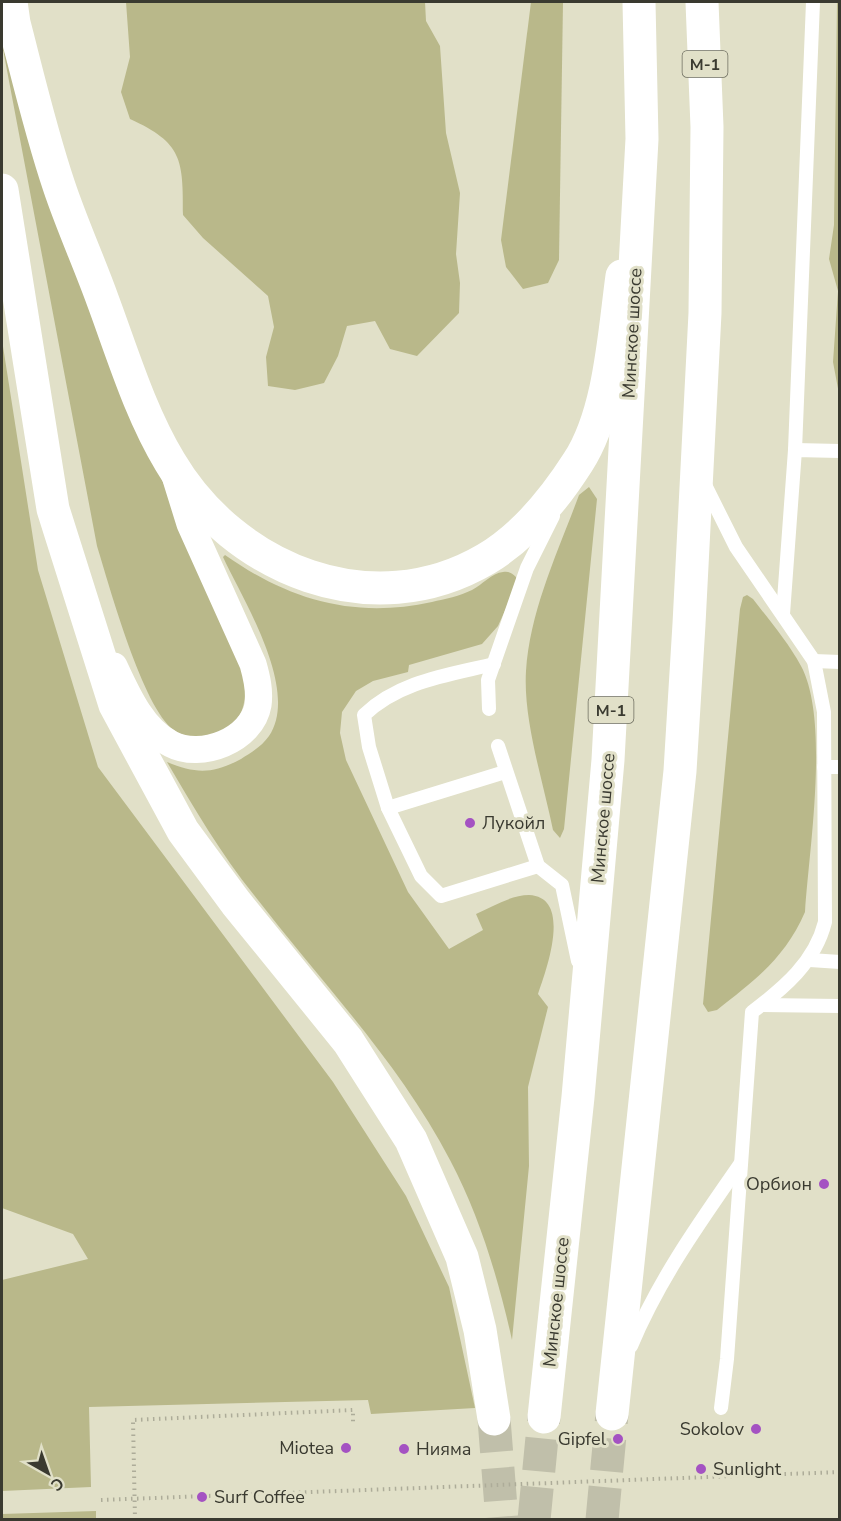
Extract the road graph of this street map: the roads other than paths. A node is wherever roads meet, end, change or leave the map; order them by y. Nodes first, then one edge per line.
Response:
1 (11, 2) edge
2 (639, 2) edge
3 (702, 2) edge
4 (716, 2) edge
5 (813, 2) edge
6 (707, 127) junction
7 (642, 139) junction
8 (2, 190) edge
9 (795, 450) junction
10 (840, 451) edge
11 (580, 460) junction
12 (170, 463) junction
13 (696, 465) junction
14 (76, 584) junction
15 (783, 614) junction
16 (814, 661) junction
17 (840, 662) edge
18 (494, 664) junction
19 (489, 709) dead end
20 (498, 746) dead end
21 (824, 767) junction
22 (840, 767) edge
23 (505, 772) junction
24 (388, 808) junction
25 (538, 866) junction
26 (825, 891) junction
27 (840, 892) edge
28 (810, 960) junction
29 (840, 962) edge
30 (840, 1006) edge
31 (757, 1009) junction
32 (578, 1097) junction
33 (741, 1163) junction
34 (616, 1381) junction
35 (721, 1408) dead end
36 (612, 1414) tunnel mouth
37 (544, 1417) tunnel mouth
38 (494, 1419) tunnel mouth

1 - 12 main road
2 - 7 main road, Минское шоссе / М-1
3 - 6 main road, М-1
4 - 6 main road
5 - 9 lane
6 - 13 main road, М-1
7 - 11 main road
7 - 32 main road, Минское шоссе / М-1
8 - 14 main road
9 - 10 lane
9 - 15 lane
11 - 12 main road
11 - 18 lane
12 - 14 street
13 - 15 lane
13 - 34 main road, М-1
14 - 38 main road
15 - 16 lane
16 - 17 lane
16 - 21 lane
18 - 19 lane
18 - 24 lane
20 - 23 lane
21 - 22 lane
21 - 26 lane
23 - 24 lane
23 - 25 lane
24 - 25 lane
25 - 32 lane
26 - 27 lane
26 - 28 lane
28 - 29 lane
28 - 31 lane
30 - 31 lane
31 - 33 lane
32 - 37 main road, Минское шоссе / М-1
33 - 34 lane
33 - 35 lane
34 - 36 main road, М-1

